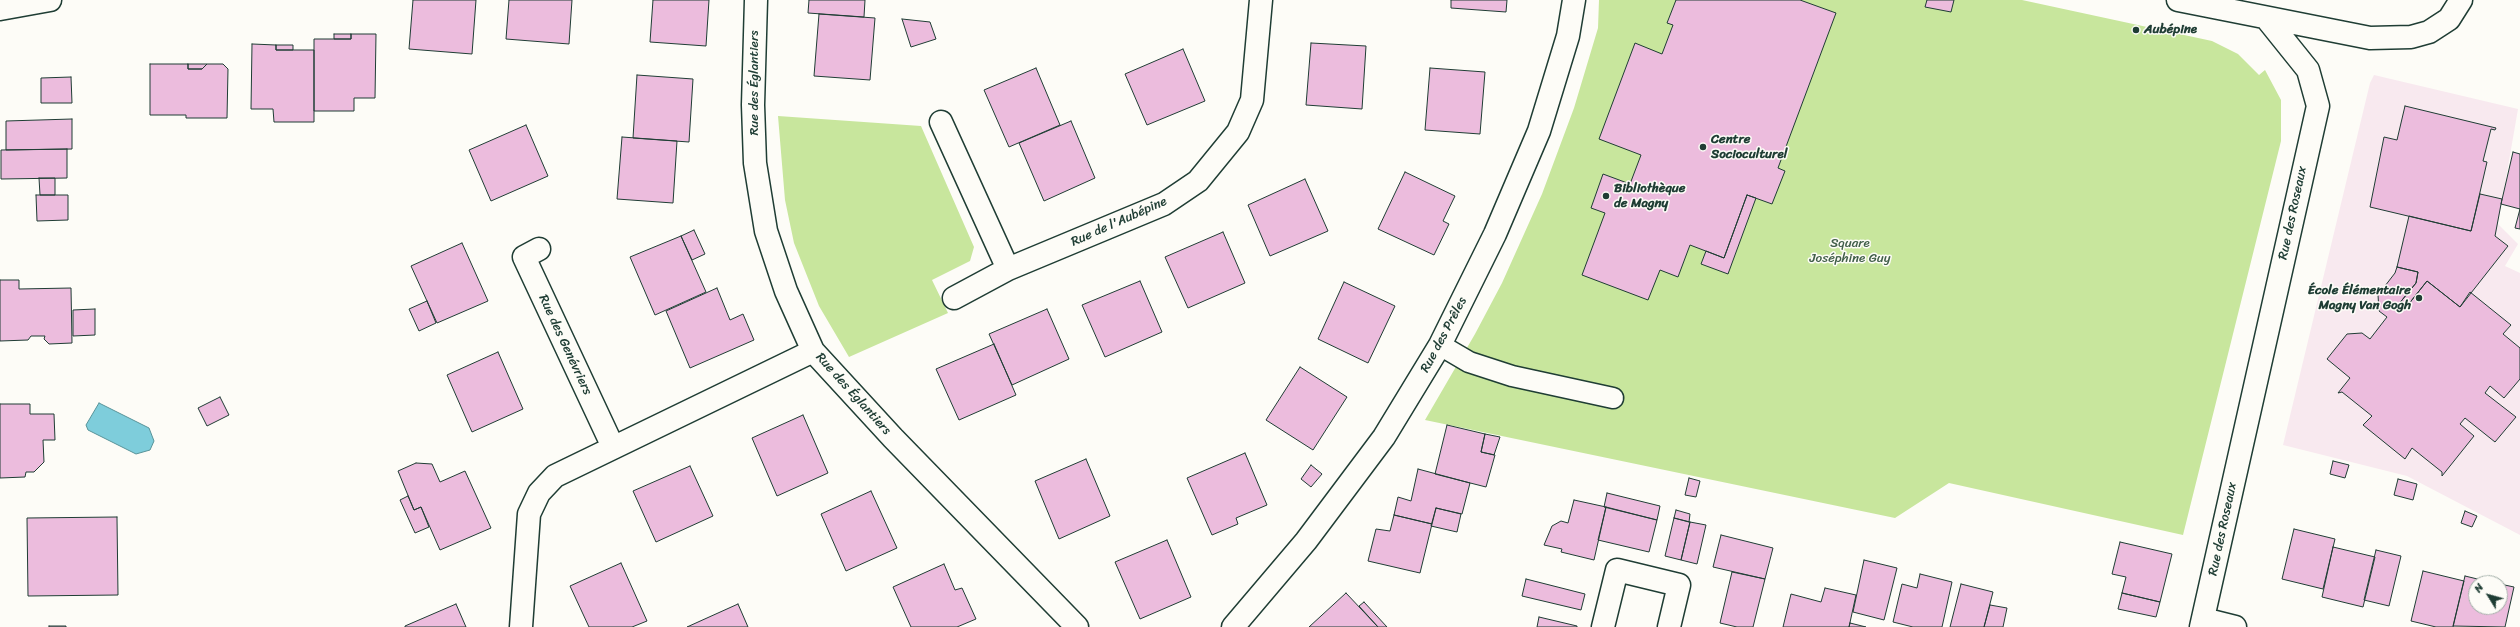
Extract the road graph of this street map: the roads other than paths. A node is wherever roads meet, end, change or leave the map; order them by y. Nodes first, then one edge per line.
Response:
1 (50, 0) edge
2 (756, 0) edge
3 (1261, 0) edge
4 (1574, 0) edge
5 (2178, 0) edge
6 (2461, 0) edge
7 (0, 9) edge
8 (2267, 19) junction
9 (941, 122) dead end
10 (539, 249) dead end
11 (1008, 269) junction
12 (954, 298) dead end
13 (1440, 345) junction
14 (813, 351) junction
15 (1613, 398) dead end
16 (613, 447) junction
17 (2202, 623) edge
18 (521, 627) edge
19 (1077, 627) edge
20 (1233, 627) edge
21 (1603, 627) edge
22 (1670, 627) edge
23 (2235, 627) edge

1 - 7 street
2 - 14 street, Rue des Églantiers
3 - 11 street, Rue de l'Aubépine
4 - 13 street, Rue des Prêles
5 - 8 street
6 - 8 street
8 - 17 street, Rue des Roseaux
9 - 11 street
10 - 16 street, Rue des Genévriers
11 - 12 street, Rue de l'Aubépine
13 - 15 lane
13 - 20 street, Rue des Prêles
14 - 16 street
14 - 19 street, Rue des Églantiers
16 - 18 street
17 - 23 street
21 - 22 street

